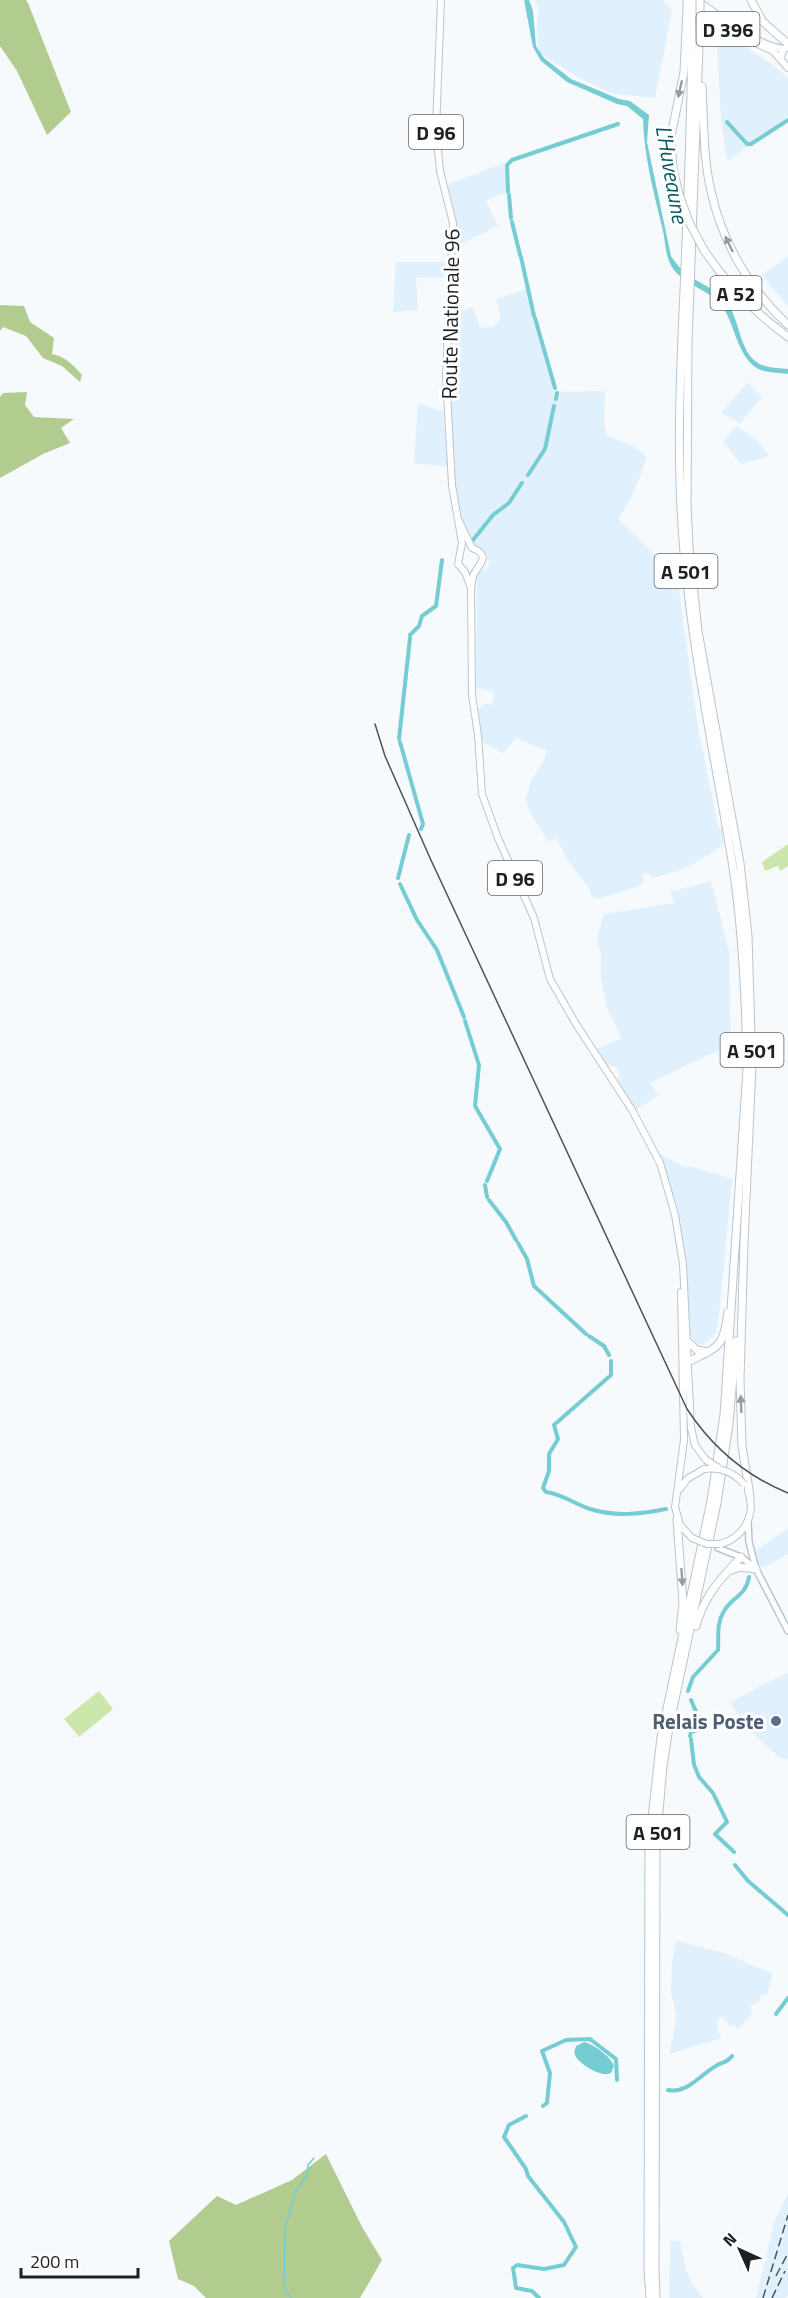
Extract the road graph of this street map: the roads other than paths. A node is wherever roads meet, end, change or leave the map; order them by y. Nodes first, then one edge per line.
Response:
1 (441, 0) edge
2 (687, 0) edge
3 (692, 0) edge
4 (699, 0) edge
5 (751, 0) edge
6 (689, 12) junction
7 (700, 41) junction
8 (787, 47) edge
9 (781, 60) junction
10 (788, 68) edge
11 (688, 267) junction
12 (687, 285) junction
13 (788, 325) edge
14 (788, 337) edge
15 (459, 521) junction
16 (472, 548) junction
17 (462, 551) junction
18 (465, 572) junction
19 (475, 572) junction
20 (471, 589) junction
21 (738, 1220) junction
22 (744, 1242) junction
23 (681, 1249) junction
24 (687, 1341) junction
25 (710, 1352) junction
26 (688, 1362) junction
27 (683, 1389) junction
28 (724, 1441) junction
29 (722, 1455) junction
30 (720, 1469) junction
31 (746, 1482) junction
32 (677, 1495) junction
33 (750, 1496) joint
34 (677, 1519) junction
35 (748, 1521) junction
36 (749, 1542) junction
37 (719, 1546) junction
38 (741, 1557) junction
39 (756, 1569) junction
40 (724, 1574) junction
41 (788, 1631) edge
42 (673, 1681) junction
43 (674, 1706) junction
44 (652, 2068) junction
45 (652, 2083) junction
46 (650, 2298) edge
47 (656, 2298) edge

1 - 15 main road, Route Nationale 96 / D 96
2 - 6 highway, A 52, bridge
2 - 9 main road, D 396
3 - 6 highway, A 501, bridge
4 - 7 highway, A 52, bridge
4 - 8 main road, D 396
5 - 8 highway
6 - 11 highway, A 501
6 -> 14 highway, A 52, bridge
7 - 11 highway, A 501
13 -> 7 highway, A 52
8 - 9 main road
9 - 10 main road
11 - 12 highway, A 501
12 - 21 highway, A 501
12 - 22 highway, A 501
15 - 16 main road, D 96
15 - 17 main road, D 96
16 - 17 main road
16 - 19 main road
17 - 18 main road
18 - 19 main road
18 - 20 main road, D 96
19 - 20 main road, D 96
20 - 23 main road, D 96
21 - 25 highway
21 - 28 highway, A 501
22 - 28 highway, A 501
31 -> 22 highway
23 - 24 main road, D 96
23 - 27 main road, D 96
24 - 25 highway
24 - 26 main road, D 96
25 - 26 highway
26 - 27 main road
26 - 30 main road, D 96, bridge
27 - 32 main road, D 96
28 - 29 highway, A 501
29 - 42 highway, A 501
29 - 43 highway, A 501
30 - 31 main road, bridge
30 - 32 main road, bridge
31 - 33 highway
32 - 34 main road
33 - 35 main road
34 - 37 main road, bridge
34 -> 42 highway
35 - 36 main road
35 - 37 main road
36 - 38 main road
36 - 39 main road
37 - 38 main road
38 - 39 main road
38 - 40 highway
39 - 40 highway
39 - 41 main road
40 - 43 highway
42 - 44 highway, A 501
43 - 44 highway, A 501
44 - 45 highway, A 501
45 - 46 highway, A 501
45 - 47 highway, A 501

